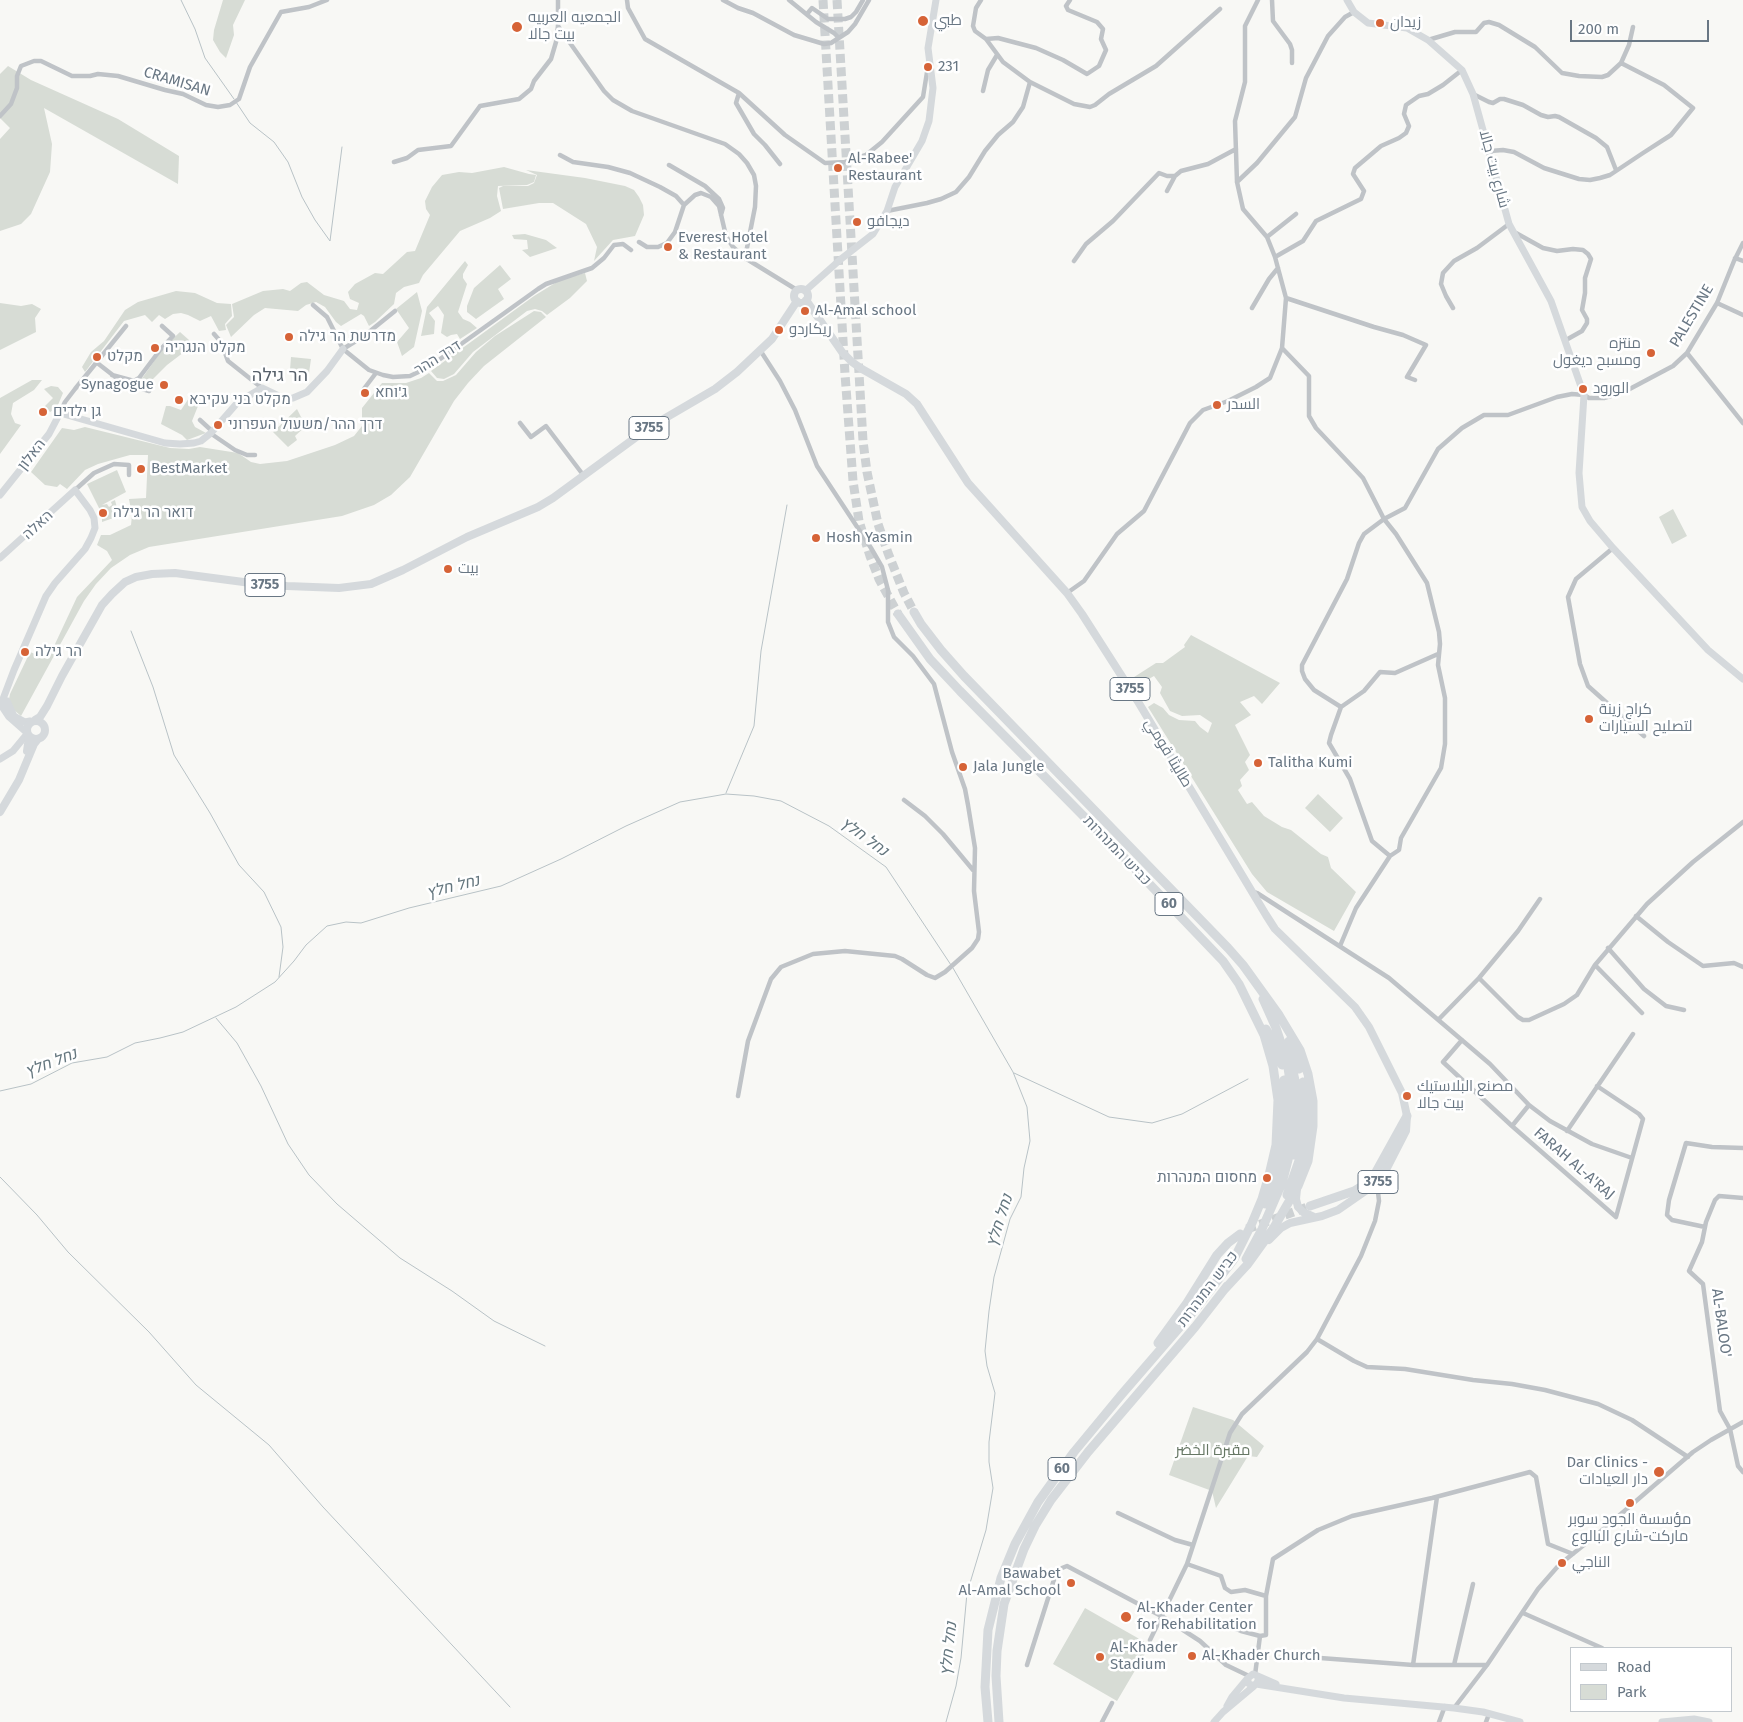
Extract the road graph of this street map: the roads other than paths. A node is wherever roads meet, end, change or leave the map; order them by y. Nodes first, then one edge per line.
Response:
1 (327, 0) edge
2 (558, 0) edge
3 (627, 0) edge
4 (723, 0) edge
5 (789, 0) edge
6 (863, 0) edge
7 (869, 0) edge
8 (936, 0) edge
9 (981, 0) edge
10 (1070, 0) edge
11 (1258, 0) edge
12 (1272, 0) edge
13 (1347, 0) edge
14 (1220, 9) dead end
15 (1354, 12) junction
16 (806, 14) junction
17 (558, 26) junction
18 (1633, 27) dead end
19 (839, 38) junction
20 (986, 39) junction
21 (1428, 40) junction
22 (997, 55) junction
23 (929, 61) junction
24 (1292, 63) dead end
25 (1621, 63) junction
26 (1462, 70) junction
27 (1030, 82) junction
28 (983, 91) dead end
29 (739, 93) junction
30 (1473, 94) junction
31 (0, 116) edge
32 (1236, 149) junction
33 (1490, 151) junction
34 (560, 155) dead end
35 (394, 162) dead end
36 (780, 164) dead end
37 (669, 165) dead end
38 (1616, 170) junction
39 (1175, 176) junction
40 (1237, 182) junction
41 (1167, 191) dead end
42 (684, 205) junction
43 (887, 211) junction
44 (1296, 214) dead end
45 (720, 216) junction
46 (1511, 227) junction
47 (1268, 237) junction
48 (639, 242) dead end
49 (1743, 243) edge
50 (631, 250) dead end
51 (1275, 257) junction
52 (745, 258) junction
53 (1735, 258) junction
54 (1074, 260) dead end
55 (1743, 261) edge
56 (1278, 268) junction
57 (797, 290) junction
58 (805, 291) junction
59 (1286, 298) junction
60 (801, 301) junction
61 (1718, 303) junction
62 (313, 305) dead end
63 (1252, 308) dead end
64 (1453, 308) dead end
65 (394, 311) dead end
66 (1743, 315) edge
67 (126, 326) dead end
68 (162, 326) dead end
69 (214, 334) dead end
70 (1566, 340) junction
71 (1282, 348) junction
72 (343, 350) junction
73 (760, 350) junction
74 (1687, 354) junction
75 (96, 362) junction
76 (376, 373) junction
77 (112, 375) junction
78 (1415, 380) dead end
79 (262, 388) junction
80 (363, 390) dead end
81 (149, 391) dead end
82 (1584, 395) junction
83 (60, 413) junction
84 (200, 420) dead end
85 (520, 422) dead end
86 (1743, 423) edge
87 (212, 431) junction
88 (255, 455) dead end
89 (129, 475) dead end
90 (584, 476) junction
91 (75, 490) junction
92 (0, 495) edge
93 (1384, 519) junction
94 (1613, 548) junction
95 (0, 558) edge
96 (1067, 594) junction
97 (914, 612) tunnel mouth
98 (898, 614) tunnel mouth
99 (1438, 654) junction
100 (1743, 679) edge
101 (6, 687) junction
102 (1341, 707) junction
103 (36, 721) junction
104 (28, 734) junction
105 (1644, 736) dead end
106 (38, 739) junction
107 (0, 760) edge
108 (904, 800) dead end
109 (6, 801) junction
110 (0, 812) edge
111 (1743, 822) edge
112 (1390, 856) junction
113 (973, 870) junction
114 (1250, 891) junction
115 (1540, 899) dead end
116 (1636, 916) junction
117 (1340, 946) junction
118 (1608, 948) junction
119 (1595, 965) junction
120 (1743, 967) edge
121 (1479, 978) junction
122 (1260, 990) junction
123 (1684, 1010) dead end
124 (1642, 1013) dead end
125 (1439, 1019) junction
126 (1633, 1034) dead end
127 (1462, 1040) junction
128 (1597, 1086) junction
129 (1295, 1095) junction
130 (738, 1096) dead end
131 (1529, 1105) junction
132 (1407, 1116) junction
133 (1512, 1126) junction
134 (1567, 1131) junction
135 (1743, 1148) edge
136 (1632, 1158) junction
137 (1377, 1183) junction
138 (1298, 1186) junction
139 (1743, 1198) edge
140 (1310, 1206) tunnel mouth
141 (1314, 1217) junction
142 (1705, 1227) junction
143 (1240, 1234) tunnel mouth
144 (1245, 1268) junction
145 (1223, 1291) junction
146 (1317, 1339) junction
147 (1122, 1394) junction
148 (1743, 1422) edge
149 (1730, 1428) junction
150 (1688, 1456) junction
151 (1743, 1472) edge
152 (1437, 1497) junction
153 (1118, 1513) dead end
154 (1193, 1545) junction
155 (1573, 1554) junction
156 (1187, 1564) junction
157 (1473, 1584) dead end
158 (1266, 1596) junction
159 (1523, 1613) junction
160 (1163, 1617) junction
161 (1223, 1624) dead end
162 (1260, 1636) junction
163 (1150, 1640) dead end
164 (1600, 1647) edge
165 (1278, 1658) dead end
166 (1027, 1665) dead end
167 (1413, 1665) junction
168 (1454, 1665) junction
169 (1487, 1665) junction
170 (1253, 1680) junction
171 (1112, 1703) dead end
172 (1444, 1706) junction
173 (1454, 1708) junction
174 (1489, 1714) junction
175 (1694, 1721) edge
176 (988, 1722) edge
177 (999, 1722) edge
178 (1102, 1722) edge
179 (1214, 1722) edge
180 (1439, 1722) edge
181 (1486, 1722) edge
182 (1520, 1722) edge
183 (1662, 1722) edge
184 (1709, 1722) edge

1 - 31 street, CRAMISAN
2 - 17 street
3 - 29 street
4 - 19 street
5 - 16 street
6 - 16 street
7 - 19 street
8 - 23 street
9 - 20 street
10 - 20 street
11 - 32 street
12 - 24 street
13 - 15 street
14 - 27 street
15 - 21 street, شارع بيت جالا
15 - 40 street
16 - 19 street
17 - 35 street
17 - 52 street
18 - 25 street
20 - 22 street
21 - 25 street
21 - 26 street, شارع بيت جالا
22 - 27 street
22 - 28 street
23 - 29 street
23 - 43 street
25 - 38 street
26 - 30 street, شارع بيت جالا
26 - 51 street
27 - 43 street
29 - 36 street
30 - 33 street, شارع بيت جالا
30 - 38 street
32 - 39 street
32 - 40 street
33 - 38 street
33 - 46 street, شارع بيت جالا
34 - 42 street
37 - 45 street
39 - 41 street
39 - 54 street
40 - 47 street
42 - 45 street
42 - 48 street
43 - 58 street
44 - 47 street
45 - 52 street
46 - 64 street
46 - 70 street, شارع بيت جالا
46 - 70 street
47 - 51 street
49 - 53 street, PALESTINE
50 - 76 street, דרך ההר
51 - 56 street
52 - 57 street
53 - 55 street
53 - 61 street, PALESTINE
56 - 59 street
56 - 63 street
57 - 58 main road
57 - 60 main road
58 - 60 main road
59 - 71 street
59 - 78 street
60 - 73 main road, 3755
60 - 96 main road, طاليثا قومي / 3755
61 - 66 street
61 - 74 street, PALESTINE
62 - 72 street
65 - 72 street
67 - 75 street
68 - 77 street
69 - 79 street
70 - 82 street, شارع بيت جالا
71 - 93 street
71 - 96 street
72 - 76 street, דרך ההר
72 - 79 street
73 - 90 main road, 3755
73 - 113 street
74 - 82 street, PALESTINE
74 - 86 street
75 - 77 street
75 - 83 street
76 - 80 street
77 - 81 street
79 - 87 street
82 - 93 street, PALESTINE
82 - 94 street
83 - 87 street
83 - 92 street, האלון
84 - 87 street
85 - 90 street
87 - 88 street
89 - 91 street
90 - 103 main road, 3755
91 - 95 street, האלה
91 - 101 street
93 - 99 street
93 - 102 street, PALESTINE
94 - 100 street
94 - 105 street
96 - 114 main road, طاليثا قومي / 3755
97 - 122 highway, כביש המנהרות / 60
98 - 129 highway, כביש המנהרות / 60
99 - 102 street
99 - 112 street
101 - 103 street
101 - 104 street
102 - 112 street
103 - 104 main road, 3755
103 - 106 main road, 3755
104 - 106 main road
104 - 107 street
104 - 109 main road, 3755
106 - 109 main road, 3755
108 - 113 street
109 - 110 main road, 3755
111 - 116 street
112 - 117 street
113 - 130 street
114 - 117 street
114 - 132 main road, طاليثا قومي / 3755
115 - 121 street
116 - 118 street
116 - 120 street
117 - 125 street
118 - 119 street
118 - 123 street
119 - 121 street
119 - 124 street
121 - 125 street
122 - 129 highway, 60
122 - 129 highway, 60
125 - 127 street
126 - 128 street
127 - 131 street
127 - 133 street, FARAH AL-A'RAJ
128 - 134 street
128 - 136 street, FARAH AL-A'RAJ
129 - 138 highway, 60
129 - 144 highway, 60
129 - 145 highway, 60
129 - 147 highway, כביש המנהרות / 60
131 - 133 street
131 - 134 street
132 - 137 main road, طاليثا قومي / 3755
132 - 140 highway
133 - 136 street, FARAH AL-A'RAJ
134 - 136 street
135 - 142 street
137 - 141 main road, طاليثا قومي / 3755
137 - 146 street
138 - 141 main road
138 - 144 highway, 60
139 - 142 street, AL-BALOO'
141 - 144 main road, 3755
142 - 149 street, AL-BALOO'
143 - 147 highway
144 - 145 highway, 60
145 - 177 highway, כביש המנהרות / 60
146 - 150 street
146 - 154 street
147 - 176 highway, כביש המנהרות / 60
148 - 149 street
149 - 150 street
149 - 151 street
150 - 155 street
152 - 155 street
152 - 158 street
152 - 167 street
153 - 154 street
154 - 156 street
155 - 159 street
156 - 158 street
156 - 160 street
157 - 168 street
158 - 162 street
159 - 164 street
159 - 169 street
160 - 163 street
160 - 166 street
160 - 170 street
161 - 162 street
162 - 170 street
165 - 167 street
167 - 168 street
168 - 169 street
169 - 173 street
170 - 172 street
170 - 179 street
171 - 178 street
172 - 173 street
172 - 180 street
173 - 174 street
174 - 181 street
174 - 182 street
175 - 183 street
175 - 184 street

